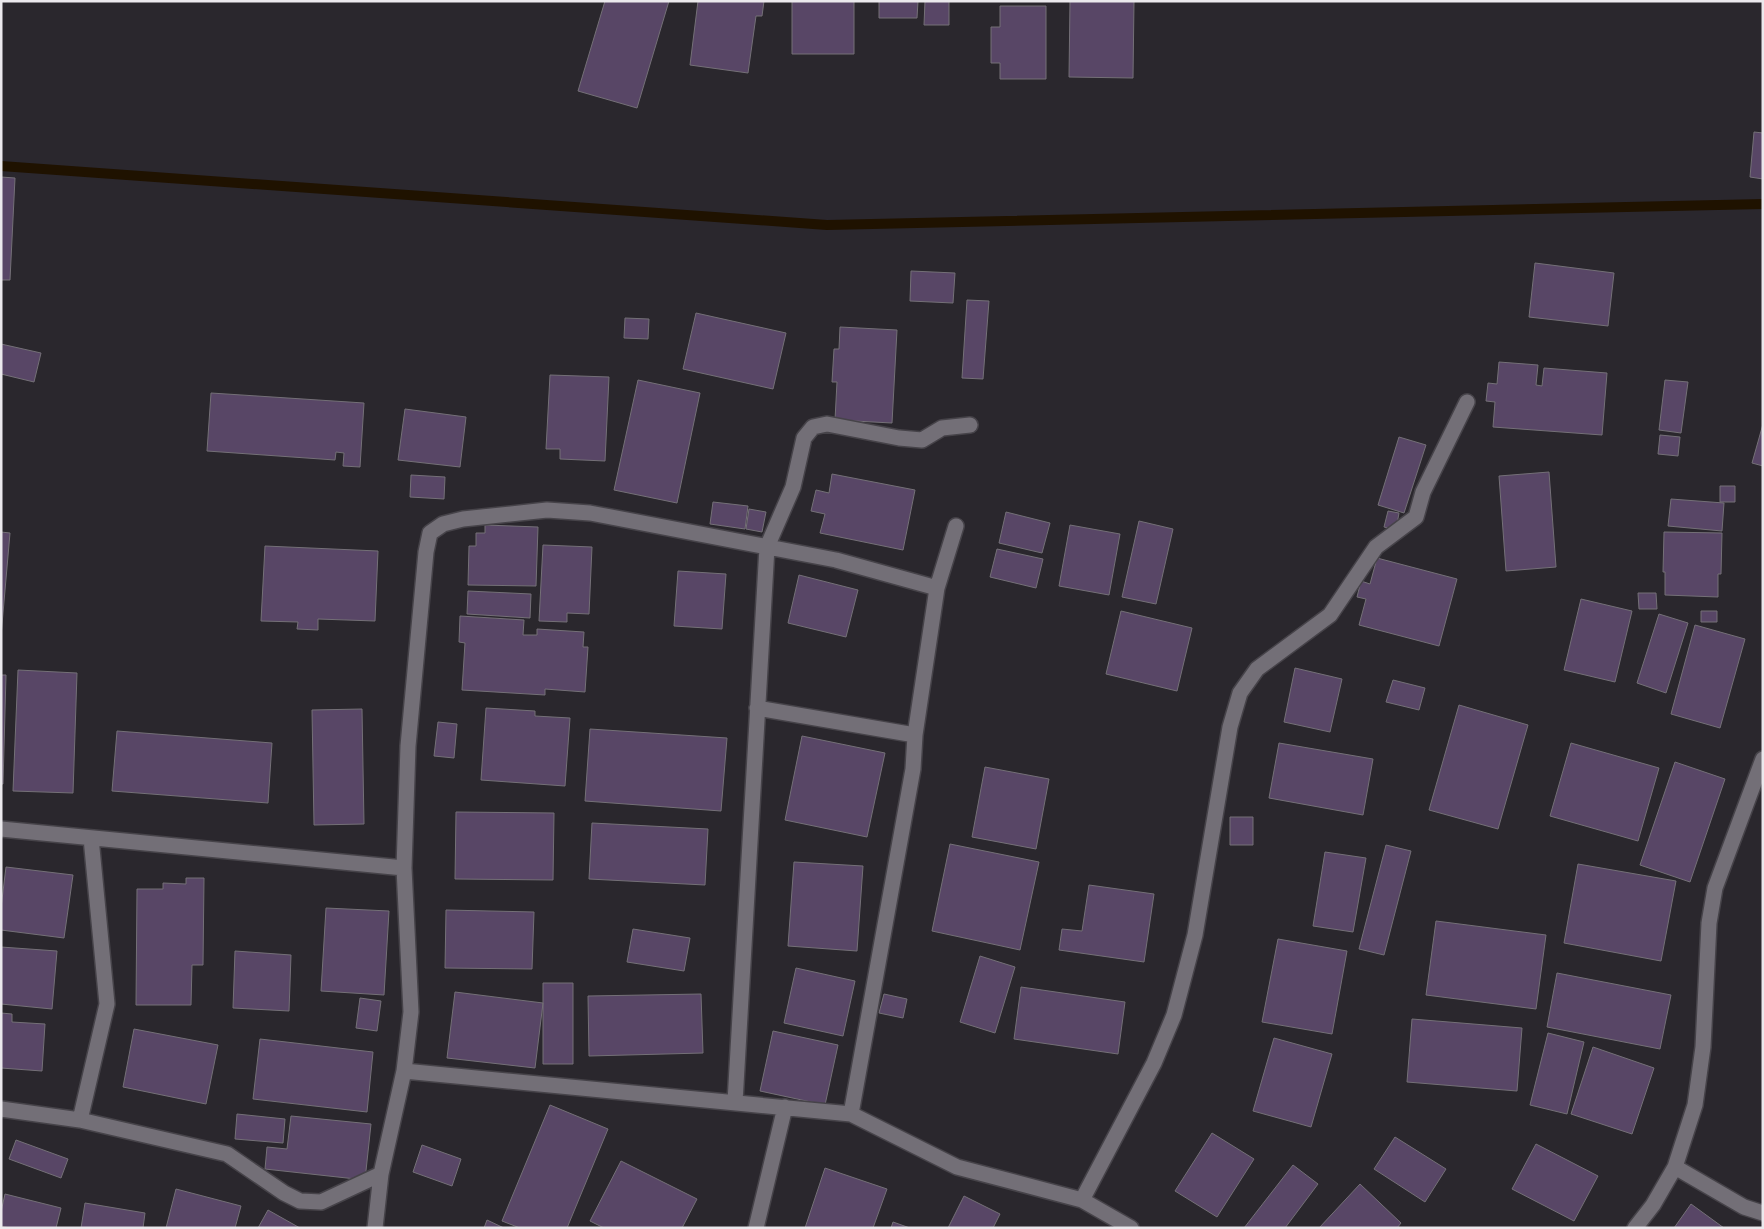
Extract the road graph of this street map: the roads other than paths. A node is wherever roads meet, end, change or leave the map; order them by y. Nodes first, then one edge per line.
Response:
1 (1466, 402) dead end
2 (970, 425) dead end
3 (956, 526) dead end
4 (767, 547) junction
5 (937, 588) junction
6 (758, 708) junction
7 (915, 735) junction
8 (1763, 760) edge
9 (1, 829) edge
10 (91, 838) junction
11 (404, 868) junction
12 (404, 1071) junction
13 (735, 1102) junction
14 (785, 1107) junction
15 (1, 1108) edge
16 (851, 1114) junction
17 (80, 1120) junction
18 (1675, 1167) junction
19 (381, 1174) junction
20 (1082, 1200) junction
21 (1763, 1214) edge
22 (375, 1228) edge
23 (756, 1228) edge
24 (1131, 1228) edge
25 (1634, 1228) edge

1 - 20 street
2 - 4 street
3 - 5 street
4 - 5 street
4 - 6 street
4 - 11 street
5 - 7 street
6 - 7 street
6 - 13 street
7 - 16 street
8 - 18 street
9 - 10 street
10 - 11 street
10 - 17 street
11 - 12 street
12 - 13 street
12 - 19 street
13 - 14 street
14 - 16 street
14 - 23 street
15 - 17 street
16 - 20 street
17 - 19 street
18 - 21 street
18 - 25 street
19 - 22 street
20 - 24 street

